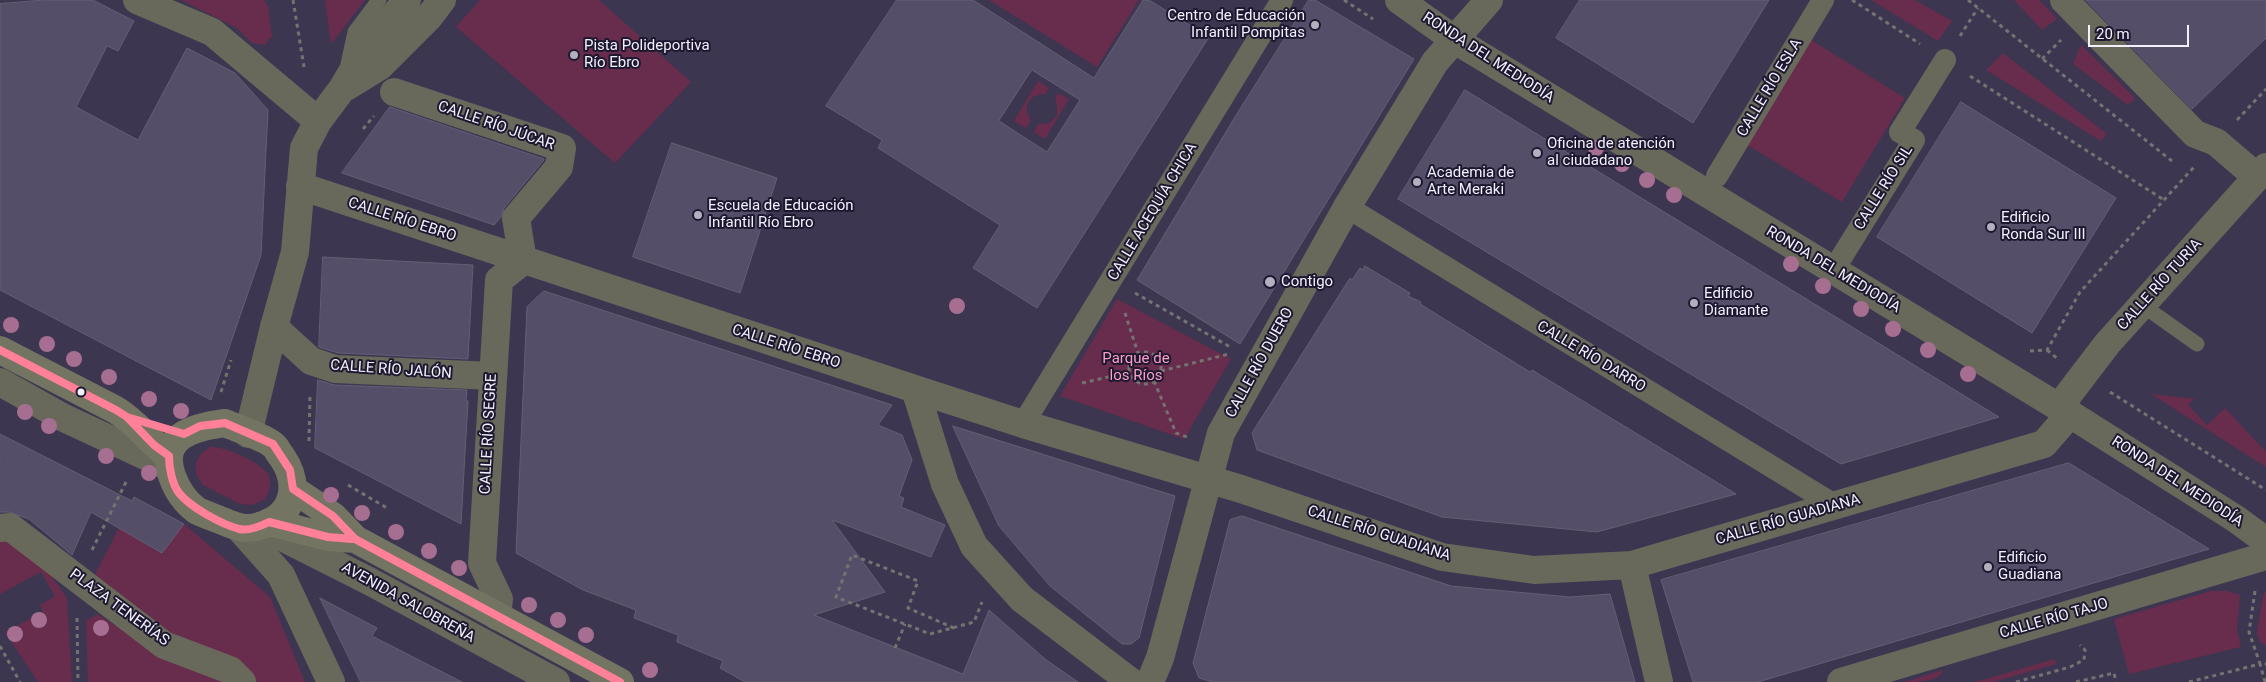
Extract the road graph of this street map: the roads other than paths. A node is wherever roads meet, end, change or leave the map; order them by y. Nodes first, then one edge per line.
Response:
1 (137, 0) edge
2 (379, 0) edge
3 (406, 0) edge
4 (1282, 0) edge
5 (1399, 0) edge
6 (1489, 0) edge
7 (1823, 0) edge
8 (2064, 0) edge
9 (435, 6) edge
10 (1455, 40) junction
11 (1945, 60) road end
12 (342, 90) junction
13 (394, 92) dead end
14 (318, 121) junction
15 (2262, 172) edge
16 (1716, 176) dead end
17 (300, 186) junction
18 (1348, 208) junction
19 (523, 260) junction
20 (1834, 271) junction
21 (2142, 305) junction
22 (274, 327) junction
23 (2197, 344) dead end
24 (0, 350) edge
25 (493, 376) junction
26 (0, 382) edge
27 (915, 389) junction
28 (2065, 411) junction
29 (127, 416) junction
30 (1024, 424) junction
31 (184, 434) junction
32 (248, 434) junction
33 (169, 462) junction
34 (1207, 478) junction
35 (293, 489) junction
36 (1836, 506) junction
37 (256, 526) junction
38 (0, 528) edge
39 (355, 539) junction
40 (2266, 541) edge
41 (2266, 556) edge
42 (1632, 565) junction
43 (497, 616) junction
44 (242, 682) edge
45 (331, 682) edge
46 (556, 682) edge
47 (620, 682) edge
48 (1132, 682) edge
49 (1150, 682) edge
50 (1659, 682) edge
51 (1841, 682) edge

1 - 14 street
2 - 12 lane
3 - 12 street
4 - 30 street, CALLE ACEQUÍA CHICA
5 - 10 street, RONDA DEL MEDIODÍA
6 - 10 street, CALLE RÍO DUERO
7 - 16 street, CALLE RÍO ESLA
8 - 15 street
9 - 12 street
10 - 18 street, CALLE RÍO DUERO
10 - 20 street, RONDA DEL MEDIODÍA
11 - 20 street, CALLE RÍO SIL
12 - 14 street
13 - 19 street, CALLE RÍO JÚCAR
14 - 17 street
15 - 21 street, CALLE RÍO TURIA
17 - 19 street, CALLE RÍO EBRO
17 - 22 street
18 - 34 street, CALLE RÍO DUERO
18 - 36 street, CALLE RÍO DARRO
19 - 25 street, CALLE RÍO SEGRE
19 - 27 street, CALLE RÍO EBRO
20 - 28 street, RONDA DEL MEDIODÍA
21 - 23 lane
21 - 28 street, CALLE RÍO TURIA
22 - 25 street, CALLE RÍO JALÓN
22 - 32 street
24 - 29 main road
25 - 43 street, CALLE RÍO SEGRE
26 - 33 street
27 - 30 street, CALLE RÍO GUADIANA
27 - 48 street
28 - 36 street, CALLE RÍO GUADIANA
28 - 40 street, RONDA DEL MEDIODÍA
29 - 31 main road
29 - 33 main road
30 - 34 street, CALLE RÍO GUADIANA
31 - 32 main road
31 - 33 main road
32 - 35 main road
33 - 37 main road
34 - 42 street, CALLE RÍO GUADIANA
34 - 49 street, CALLE RÍO DUERO
35 - 37 main road
35 - 39 main road, AVENIDA SALOBREÑA
36 - 42 street, CALLE RÍO GUADIANA
37 - 39 main road, AVENIDA SALOBREÑA
37 - 45 street
37 - 46 street, AVENIDA SALOBREÑA
38 - 44 street, PLAZA TENERÍAS
39 - 43 main road, AVENIDA SALOBREÑA
41 - 51 street, CALLE RÍO TAJO
42 - 50 street
43 - 47 main road, AVENIDA SALOBREÑA

